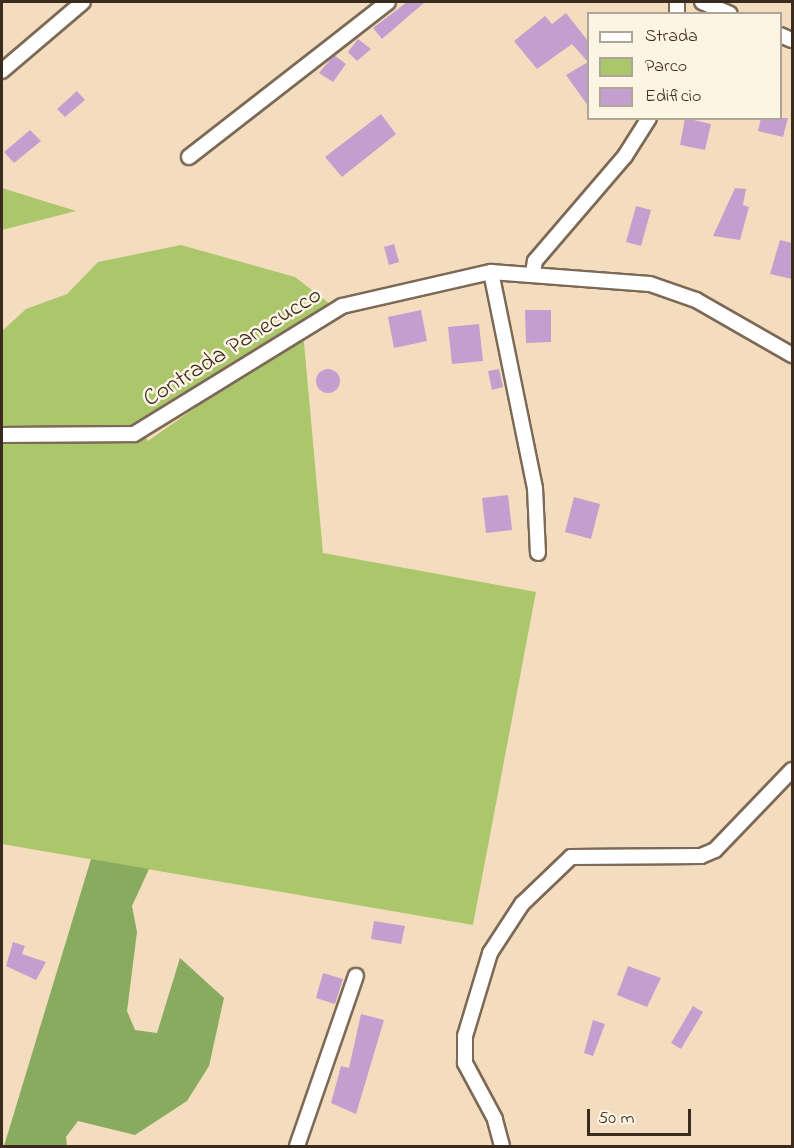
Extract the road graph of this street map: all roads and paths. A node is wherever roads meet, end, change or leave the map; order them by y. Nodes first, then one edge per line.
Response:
1 (83, 2) edge
2 (388, 2) edge
3 (2, 71) edge
4 (648, 120) edge
5 (189, 157) dead end
6 (491, 272) junction
7 (534, 273) junction
8 (792, 356) edge
9 (2, 435) edge
10 (538, 553) dead end
11 (792, 770) edge
12 (356, 976) dead end
13 (297, 1146) edge
14 (502, 1146) edge

1 - 3 street
2 - 5 street
4 - 7 street
6 - 7 street, Contrada Panecucco
6 - 9 street, Contrada Panecucco
6 - 10 street
7 - 8 street, Contrada Panecucco
11 - 14 street
12 - 13 street

